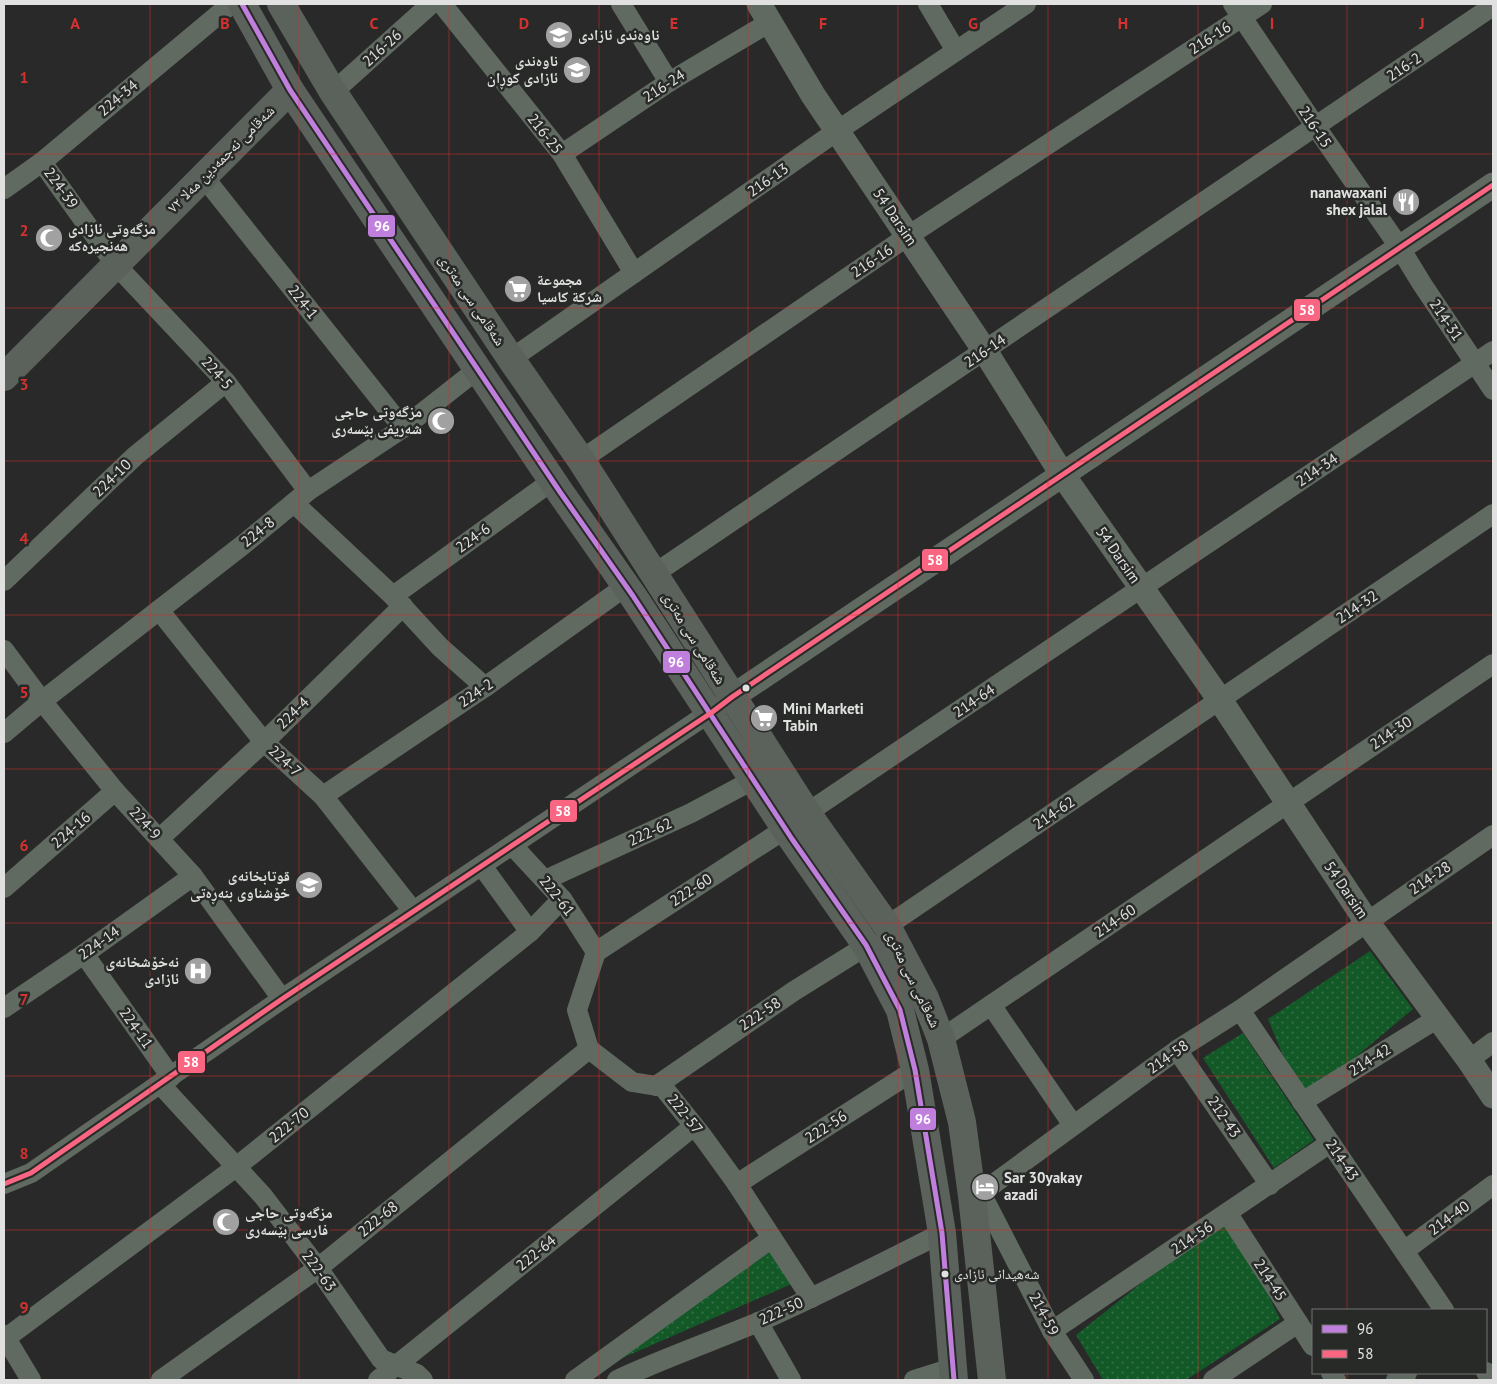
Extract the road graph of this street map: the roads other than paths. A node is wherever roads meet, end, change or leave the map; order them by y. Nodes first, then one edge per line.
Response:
1 (231, 4) edge
2 (242, 4) edge
3 (281, 4) edge
4 (431, 4) edge
5 (442, 4) edge
6 (621, 4) edge
7 (928, 4) edge
8 (1026, 4) edge
9 (1262, 4) edge
10 (1493, 6) edge
11 (1237, 11) edge
12 (764, 13) edge
13 (956, 51) junction
14 (670, 82) junction
15 (290, 90) junction
16 (333, 92) junction
17 (1316, 127) junction
18 (837, 131) junction
19 (562, 154) junction
20 (42, 162) junction
21 (204, 176) junction
22 (1493, 185) edge
23 (4, 189) edge
24 (908, 236) junction
25 (1400, 248) junction
26 (115, 264) junction
27 (634, 273) junction
28 (985, 351) junction
29 (1493, 351) edge
30 (511, 359) junction
31 (1475, 363) junction
32 (478, 369) junction
33 (4, 377) edge
34 (226, 382) junction
35 (1493, 390) edge
36 (403, 428) junction
37 (581, 460) junction
38 (1062, 474) junction
39 (552, 480) junction
40 (301, 497) junction
41 (1493, 514) edge
42 (654, 574) junction
43 (4, 581) edge
44 (626, 586) junction
45 (1142, 588) junction
46 (398, 601) junction
47 (158, 610) junction
48 (4, 650) edge
49 (1493, 664) edge
50 (485, 687) junction
51 (42, 700) junction
52 (1220, 700) junction
53 (721, 705) junction
54 (4, 733) edge
55 (264, 742) junction
56 (753, 780) junction
57 (116, 791) junction
58 (323, 796) junction
59 (1288, 803) junction
60 (807, 813) junction
61 (785, 829) junction
62 (159, 839) junction
63 (1491, 841) edge
64 (512, 845) junction
65 (482, 866) junction
66 (193, 876) junction
67 (545, 880) junction
68 (4, 888) edge
69 (562, 899) junction
70 (413, 911) junction
71 (1367, 922) junction
72 (887, 926) junction
73 (530, 932) junction
74 (866, 946) junction
75 (596, 952) junction
76 (84, 954) junction
77 (282, 998) junction
78 (991, 1004) junction
79 (4, 1008) edge
80 (1240, 1010) junction
81 (1438, 1018) junction
82 (941, 1038) junction
83 (1493, 1042) edge
84 (589, 1049) junction
85 (1177, 1050) junction
86 (1469, 1060) junction
87 (915, 1070) junction
88 (165, 1080) junction
89 (656, 1086) junction
90 (1493, 1096) edge
91 (1302, 1102) junction
92 (962, 1122) junction
93 (694, 1126) junction
94 (1073, 1126) junction
95 (925, 1128) junction
96 (1330, 1143) junction
97 (236, 1167) junction
98 (4, 1184) edge
99 (737, 1184) junction
100 (1270, 1185) junction
101 (1493, 1186) edge
102 (976, 1194) junction
103 (1228, 1214) junction
104 (942, 1233) junction
105 (772, 1238) junction
106 (1404, 1251) junction
107 (318, 1268) junction
108 (811, 1298) junction
109 (1443, 1309) edge
110 (758, 1322) junction
111 (1298, 1324) junction
112 (1052, 1331) junction
113 (5, 1336) edge
114 (1312, 1345) edge
115 (397, 1365) junction
116 (953, 1374) edge
117 (31, 1380) edge
118 (161, 1380) edge
119 (378, 1380) edge
120 (423, 1380) edge
121 (575, 1380) edge
122 (617, 1380) edge
123 (791, 1380) edge
124 (914, 1380) edge
125 (992, 1380) edge
126 (1084, 1380) edge
127 (1213, 1380) edge

1 - 20 street, 224-34
2 - 15 main road, شەقامی سی مەتری
3 - 16 main road, شەقامی سی مەتری
4 - 16 street, 216-26
5 - 19 street, 216-25
6 - 14 street
7 - 13 street
8 - 13 street, 216-13
9 - 11 street, 216-16
10 - 17 street, 216-2
11 - 17 street, 216-15
11 - 24 street, 216-16
12 - 14 street, 216-24
12 - 18 street, 54 Darsim
13 - 18 street, 216-13
14 - 19 street, 216-24
15 - 21 main road, شەقامی نەجمەدین مەلا ٧٢
15 - 32 main road, شەقامی سی مەتری
16 - 30 main road, شەقامی سی مەتری
17 - 25 street, 216-15
17 - 28 street, 216-14
18 - 24 street, 54 Darsim
18 - 27 street, 216-13
19 - 27 street, 216-25
20 - 23 street, 224-34
20 - 26 street, 224-39
21 - 26 main road, شەقامی نەجمەدین مەلا ٧٢
21 - 36 street, 224-1
22 - 25 street
24 - 28 street, 54 Darsim
24 - 37 street, 216-16
25 - 31 street, 214-31
25 - 38 street
26 - 33 main road, شەقامی نەجمەدین مەلا ٧٢
26 - 34 street, 224-5
27 - 30 street, 216-13
28 - 38 street, 54 Darsim
28 - 42 street, 216-14
29 - 31 street, 214-34
30 - 37 main road, شەقامی سی مەتری
31 - 35 street, 214-31
31 - 45 street, 214-34
32 - 36 street, 224-8
32 - 39 main road, شەقامی سی مەتری
34 - 40 street, 224-5
34 - 43 street, 224-10
36 - 40 street, 224-8
37 - 42 main road, شەقامی سی مەتری
38 - 45 street, 54 Darsim
38 - 53 street
39 - 44 main road, شەقامی سی مەتری
39 - 46 street, 224-6
40 - 46 street, 224-5
40 - 47 street, 224-8
41 - 52 street, 214-32
42 - 53 main road, شەقامی سی مەتری
44 - 50 street, 224-2
44 - 53 main road, شەقامی سی مەتری
45 - 52 street, 54 Darsim
45 - 60 street, 214-64
46 - 50 street, 224-5
46 - 55 street, 224-4
47 - 51 street, 224-8
47 - 55 street, 224-7
48 - 51 street, 224-9
49 - 59 street, 214-30
50 - 58 street, 224-2
51 - 54 street, 224-8
51 - 57 street, 224-9
52 - 59 street, 54 Darsim
52 - 72 street, 214-62
53 - 56 main road, شەقامی سی مەتری
53 - 60 main road, شەقامی سی مەتری
53 - 64 street
55 - 58 street, 224-7
55 - 62 street, 224-4
56 - 61 main road, شەقامی سی مەتری
56 - 67 street, 222-62
57 - 62 street, 224-9
57 - 68 street, 224-16
58 - 70 street, 224-7
59 - 71 street, 54 Darsim
59 - 78 street, 214-60
60 - 72 main road, شەقامی سی مەتری
61 - 74 main road, شەقامی سی مەتری
61 - 75 street, 222-60
62 - 66 street, 224-9
63 - 71 street, 214-28
64 - 65 street
64 - 67 street, 222-61
65 - 70 street
65 - 73 street
66 - 76 street, 224-14
66 - 77 street, 224-9
67 - 69 street, 222-61
69 - 73 street, 222-70
69 - 75 street, 222-61
70 - 77 street
71 - 80 street, 214-58
71 - 81 street, 54 Darsim
72 - 82 main road, شەقامی سی مەتری
73 - 97 street, 222-70
74 - 87 main road, شەقامی سی مەتری
74 - 89 street, 222-58
75 - 84 street
76 - 79 street, 224-14
76 - 88 street, 224-11
77 - 88 street
78 - 82 street, 214-60
78 - 94 street
80 - 85 street, 214-58
80 - 91 street, 214-43
81 - 86 street, 54 Darsim
81 - 91 street, 214-42
82 - 92 main road, شەقامی سی مەتری
83 - 86 street
84 - 89 street, 222-57
84 - 107 street, 222-68
85 - 94 street, 214-58
85 - 100 street, 212-43
86 - 90 street, 54 Darsim
87 - 95 main road, شەقامی سی مەتری
87 - 99 street, 222-56
88 - 97 street, 222-63
88 - 98 street
89 - 93 street, 222-57
91 - 96 street, 214-43
92 - 95 main road
92 - 102 main road, شەقامی سی مەتری
93 - 99 street, 222-57
93 - 115 street, 222-64
94 - 102 street, 214-58
95 - 104 main road, شەقامی سی مەتری
96 - 100 street, 214-56
96 - 106 street, 214-43
97 - 107 street, 222-63
97 - 113 street, 222-70
99 - 105 street, 222-57
100 - 103 street, 214-56
101 - 106 street, 214-40
102 - 112 street, 214-59
102 - 125 main road, شەقامی سی مەتری
103 - 111 street, 214-45
103 - 112 street, 214-56
104 - 108 street, 222-50
104 - 116 main road, شەقامی سی مەتری
105 - 108 street, 222-57
105 - 121 street
106 - 109 street, 214-43
107 - 115 street, 222-63
107 - 118 street, 222-68
108 - 110 street, 222-50
110 - 122 street, 222-50
110 - 123 street
111 - 114 street, 214-45
111 - 127 street
112 - 126 street, 214-59
113 - 117 street
115 - 119 street, 222-64
115 - 120 street, 222-63
116 - 124 street

